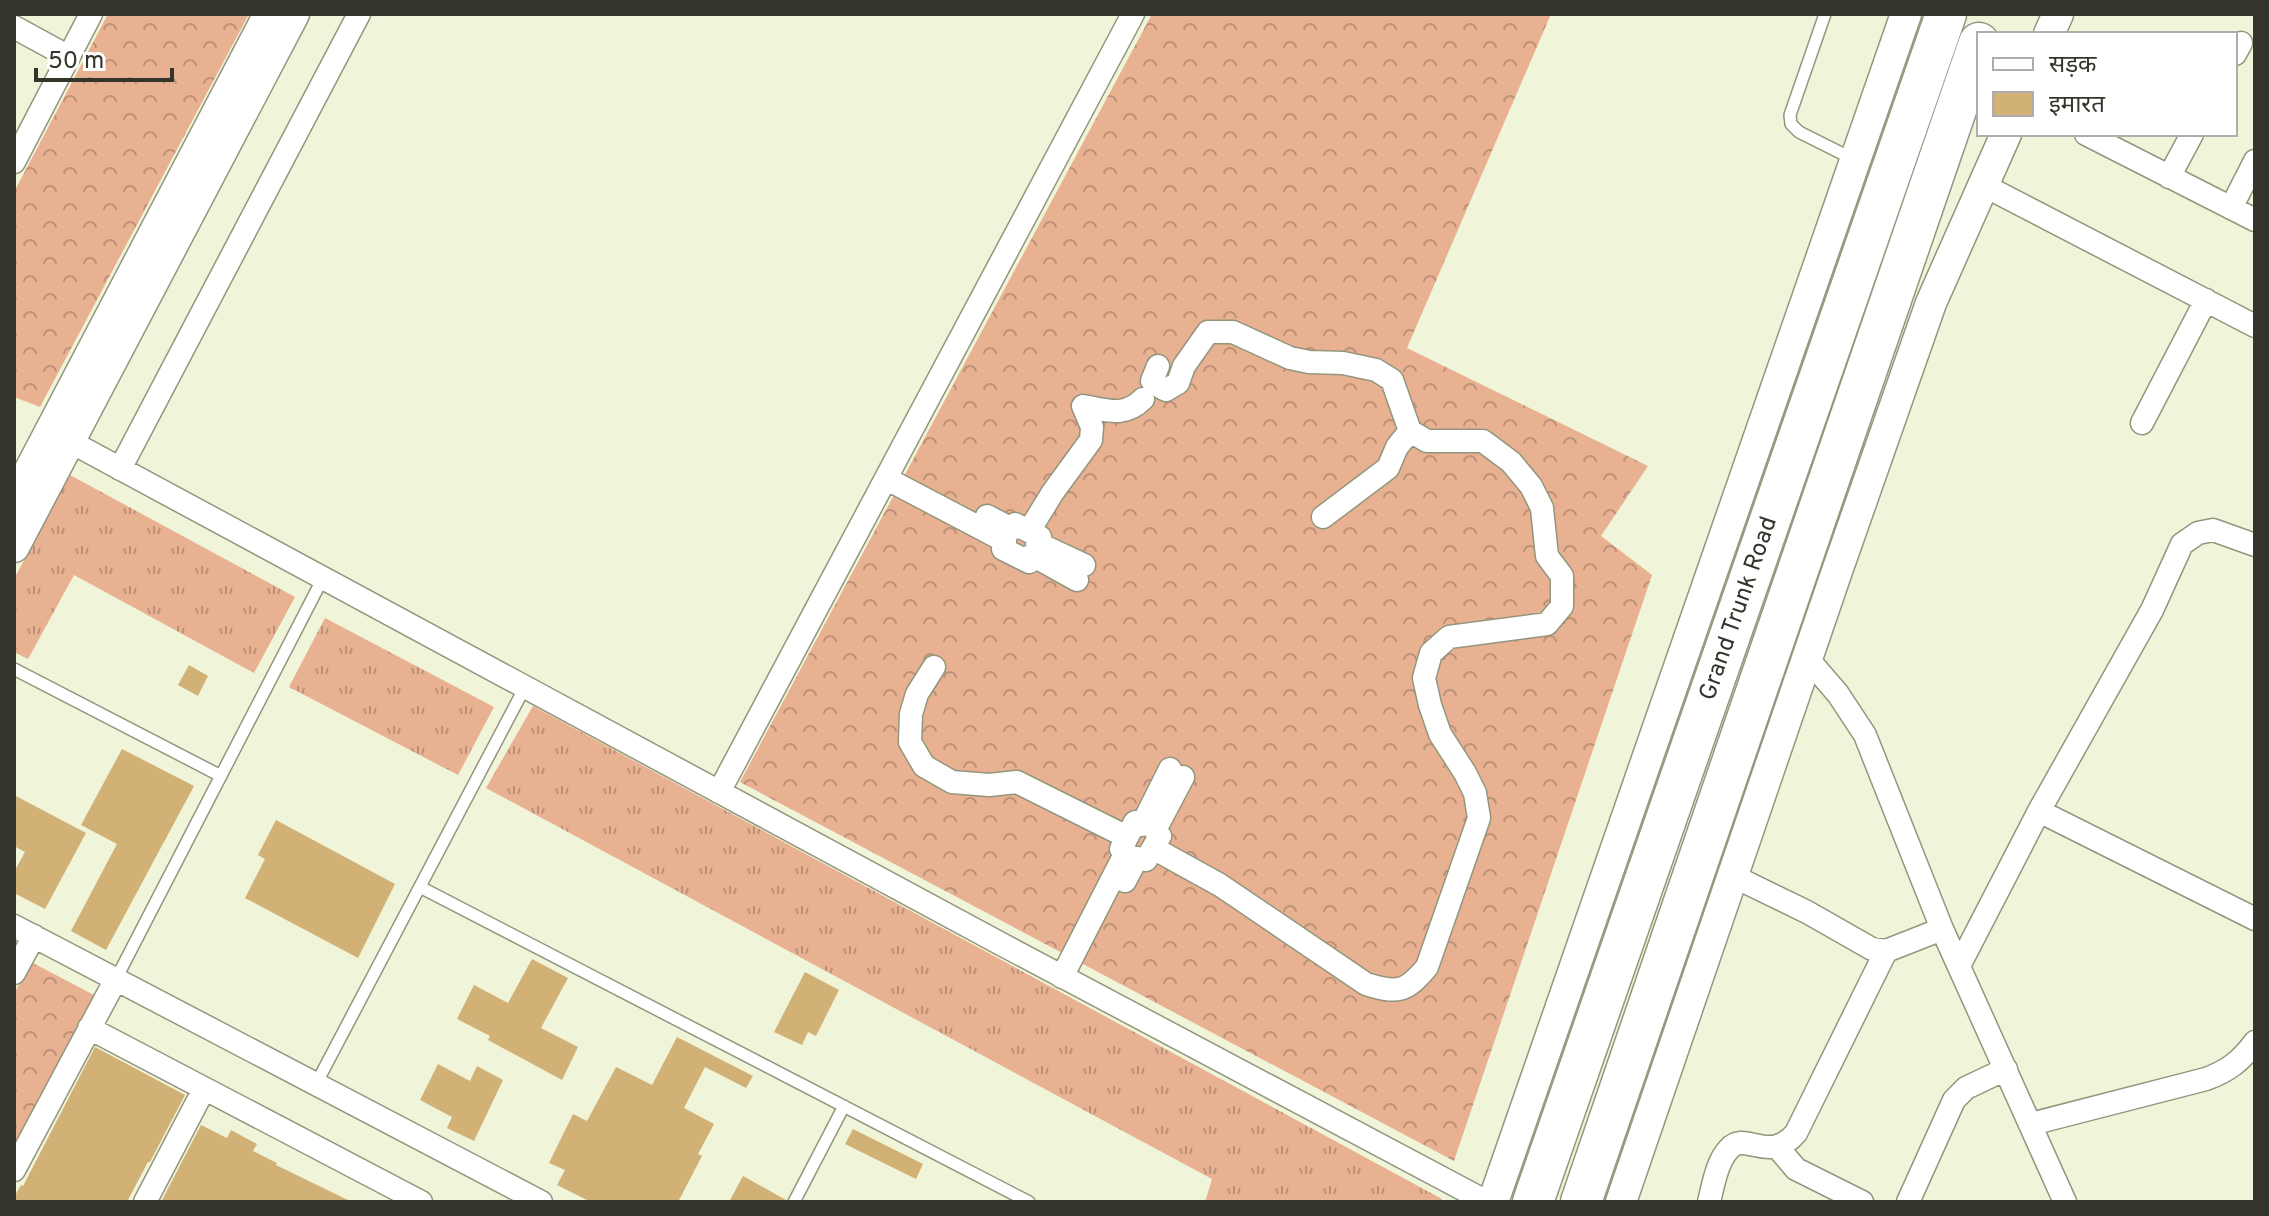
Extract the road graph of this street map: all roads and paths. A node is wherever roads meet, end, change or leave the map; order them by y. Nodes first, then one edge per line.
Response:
1 (91, 14) edge
2 (269, 14) edge
3 (294, 14) edge
4 (359, 14) edge
5 (1133, 14) edge
6 (1825, 14) edge
7 (1906, 14) edge
8 (14, 27) edge
9 (1941, 27) edge
10 (1977, 49) edge
11 (69, 57) junction
12 (2005, 136) edge
13 (2090, 136) edge
14 (2191, 136) edge
15 (1856, 160) junction
16 (2255, 161) edge
17 (14, 162) edge
18 (2169, 177) junction
19 (1983, 185) junction
20 (2231, 208) junction
21 (2255, 220) edge
22 (2206, 300) junction
23 (2255, 326) edge
24 (2142, 423) dead end
25 (1410, 431) junction
26 (60, 436) junction
27 (120, 469) junction
28 (890, 473) junction
29 (14, 500) edge
30 (1323, 517) dead end
31 (1029, 531) junction
32 (2255, 545) edge
33 (14, 547) edge
34 (323, 578) junction
35 (1807, 658) junction
36 (934, 667) dead end
37 (14, 669) edge
38 (525, 687) junction
39 (221, 776) junction
40 (719, 792) junction
41 (2039, 811) junction
42 (1127, 837) junction
43 (1153, 848) junction
44 (1733, 876) junction
45 (420, 887) junction
46 (2255, 919) edge
47 (1942, 929) junction
48 (24, 931) edge
49 (1886, 951) junction
50 (1959, 966) junction
51 (14, 973) edge
52 (116, 979) junction
53 (1068, 980) junction
54 (89, 1028) junction
55 (2255, 1042) edge
56 (2006, 1069) junction
57 (316, 1084) junction
58 (204, 1089) junction
59 (844, 1106) junction
60 (2031, 1124) junction
61 (1778, 1148) junction
62 (14, 1170) edge
63 (145, 1202) edge
64 (421, 1202) edge
65 (541, 1202) edge
66 (794, 1202) edge
67 (1029, 1202) edge
68 (1487, 1202) edge
69 (1493, 1202) edge
70 (1533, 1202) edge
71 (1581, 1202) edge
72 (1621, 1202) edge
73 (1709, 1202) edge
74 (1862, 1202) edge
75 (1908, 1202) edge
76 (2065, 1202) edge

1 - 11 street
2 - 26 street
3 - 26 street
4 - 27 street
5 - 28 street
6 - 15 lane
7 - 15 street
8 - 11 street
9 - 70 highway, Grand Trunk Road
10 - 71 highway, Grand Trunk Road
11 - 17 street
12 - 19 street
13 - 18 street
14 - 18 street
15 - 69 street
16 - 20 street
18 - 20 street
19 - 22 street
19 - 35 street
20 - 21 street
22 - 23 street
22 - 24 street
25 - 30 street
25 - 31 street
25 - 43 street
26 - 27 street
26 - 29 street
26 - 33 street
27 - 34 street
28 - 31 street
28 - 31 street
28 - 40 street
32 - 41 street
34 - 38 street
34 - 39 lane
35 - 44 street
35 - 47 street
36 - 42 street
37 - 39 lane
38 - 40 street
38 - 45 lane
39 - 52 lane
40 - 53 street
41 - 46 street
41 - 50 street
42 - 43 street
42 - 53 street
43 - 53 street
44 - 49 street
44 - 72 street
45 - 57 lane
45 - 59 lane
47 - 49 street
47 - 50 street
48 - 51 street
48 - 52 street
49 - 61 street
50 - 56 street
52 - 54 street
52 - 57 street
53 - 68 street
54 - 58 street
54 - 62 street
55 - 60 street
56 - 60 street
56 - 75 street
57 - 65 street
58 - 63 street
58 - 64 street
59 - 66 lane
59 - 67 lane
60 - 76 street
61 - 73 street
61 - 74 street

